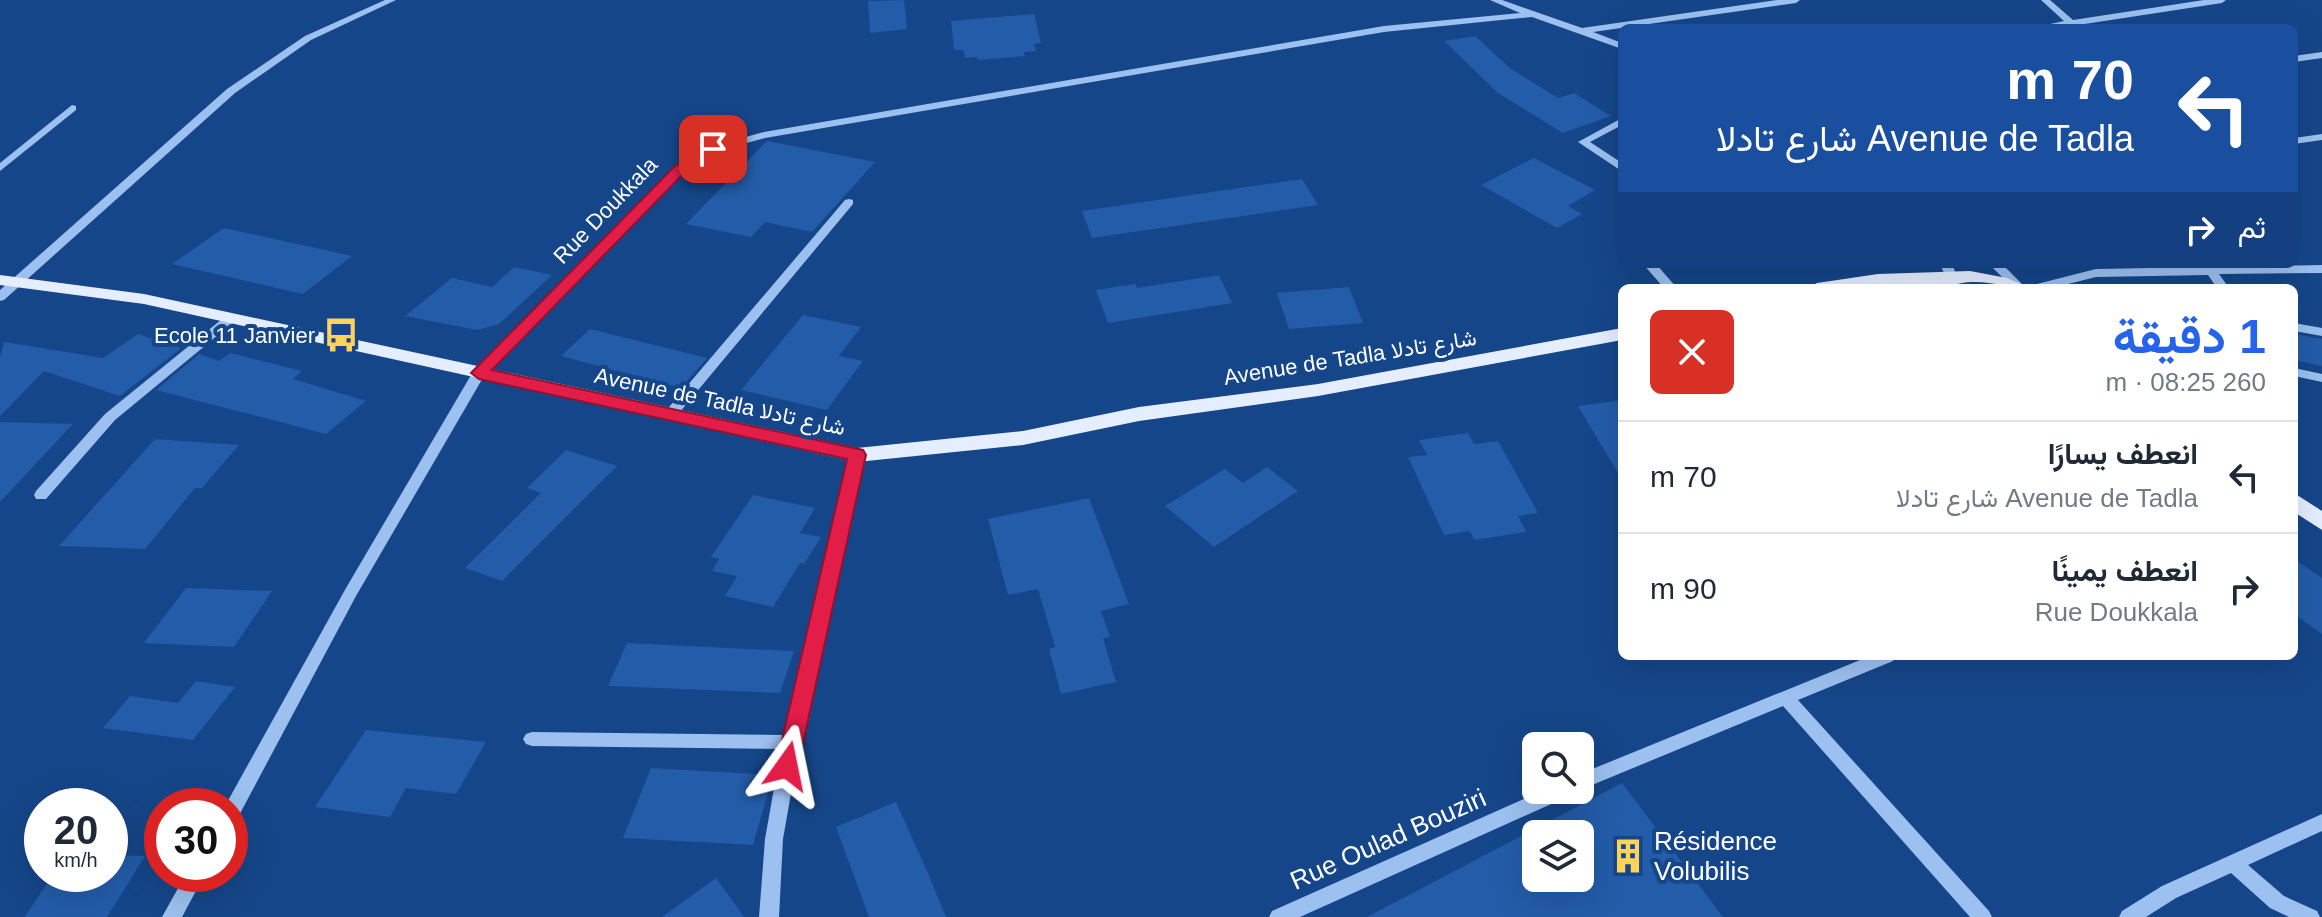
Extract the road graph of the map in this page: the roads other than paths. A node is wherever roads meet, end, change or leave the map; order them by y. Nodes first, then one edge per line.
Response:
1 (392, 0) edge
2 (1494, 0) edge
3 (1796, 0) edge
4 (2045, 0) edge
5 (2222, 0) edge
6 (1533, 14) junction
7 (1630, 24) edge
8 (2072, 24) edge
9 (2085, 24) edge
10 (1618, 26) edge
11 (1582, 31) junction
12 (1618, 44) edge
13 (2322, 55) edge
14 (2298, 58) edge
15 (72, 108) dead end
16 (1618, 123) edge
17 (2322, 137) edge
18 (2298, 140) edge
19 (1618, 166) edge
20 (0, 168) edge
21 (849, 202) dead end
22 (1653, 268) edge
23 (1999, 268) edge
24 (2322, 269) edge
25 (2211, 271) junction
26 (1946, 277) edge
27 (1667, 284) edge
28 (1844, 284) edge
29 (2006, 284) edge
30 (2017, 284) edge
31 (2053, 284) edge
32 (2220, 284) edge
33 (4, 289) edge
34 (231, 318) junction
35 (2298, 328) edge
36 (2322, 332) edge
37 (1618, 335) edge
38 (479, 373) junction
39 (2298, 373) edge
40 (2322, 378) edge
41 (669, 416) junction
42 (857, 455) junction
43 (41, 495) dead end
44 (2298, 504) edge
45 (2322, 522) edge
46 (1877, 660) edge
47 (1786, 698) junction
48 (532, 739) dead end
49 (791, 742) junction
50 (1594, 776) edge
51 (245, 788) edge
52 (1532, 804) edge
53 (2322, 822) edge
54 (2232, 862) junction
55 (186, 892) edge
56 (172, 917) edge
57 (769, 917) edge
58 (1279, 917) edge
59 (1982, 917) edge
60 (2129, 917) edge
61 (2310, 917) edge

1 - 33 street
2 - 6 street
3 - 7 street
4 - 8 street
5 - 9 street
6 - 11 street
6 - 38 street, Rue Doukkala
10 - 11 street
11 - 12 street
13 - 14 street
15 - 20 street
16 - 19 street
17 - 18 street
21 - 41 street
22 - 27 street
23 - 30 street
24 - 25 street
25 - 31 street
25 - 32 street
26 - 28 main road
26 - 29 main road
33 - 34 main road, Avenue de Tadla شارع تادلا
34 - 38 main road, Avenue de Tadla شارع تادلا
34 - 43 street
35 - 36 street
37 - 42 main road, Avenue de Tadla شارع تادلا
38 - 41 main road, Avenue de Tadla شارع تادلا
38 - 51 street, Rue Doukkala
39 - 40 street
41 - 42 main road, Avenue de Tadla شارع تادلا
42 - 49 street
44 - 45 main road
46 - 47 street
47 - 50 street
47 - 59 street
48 - 49 street
49 - 57 street
52 - 58 street, Rue Oulad Bouziri
53 - 54 street
54 - 60 street
54 - 61 street
55 - 56 street

